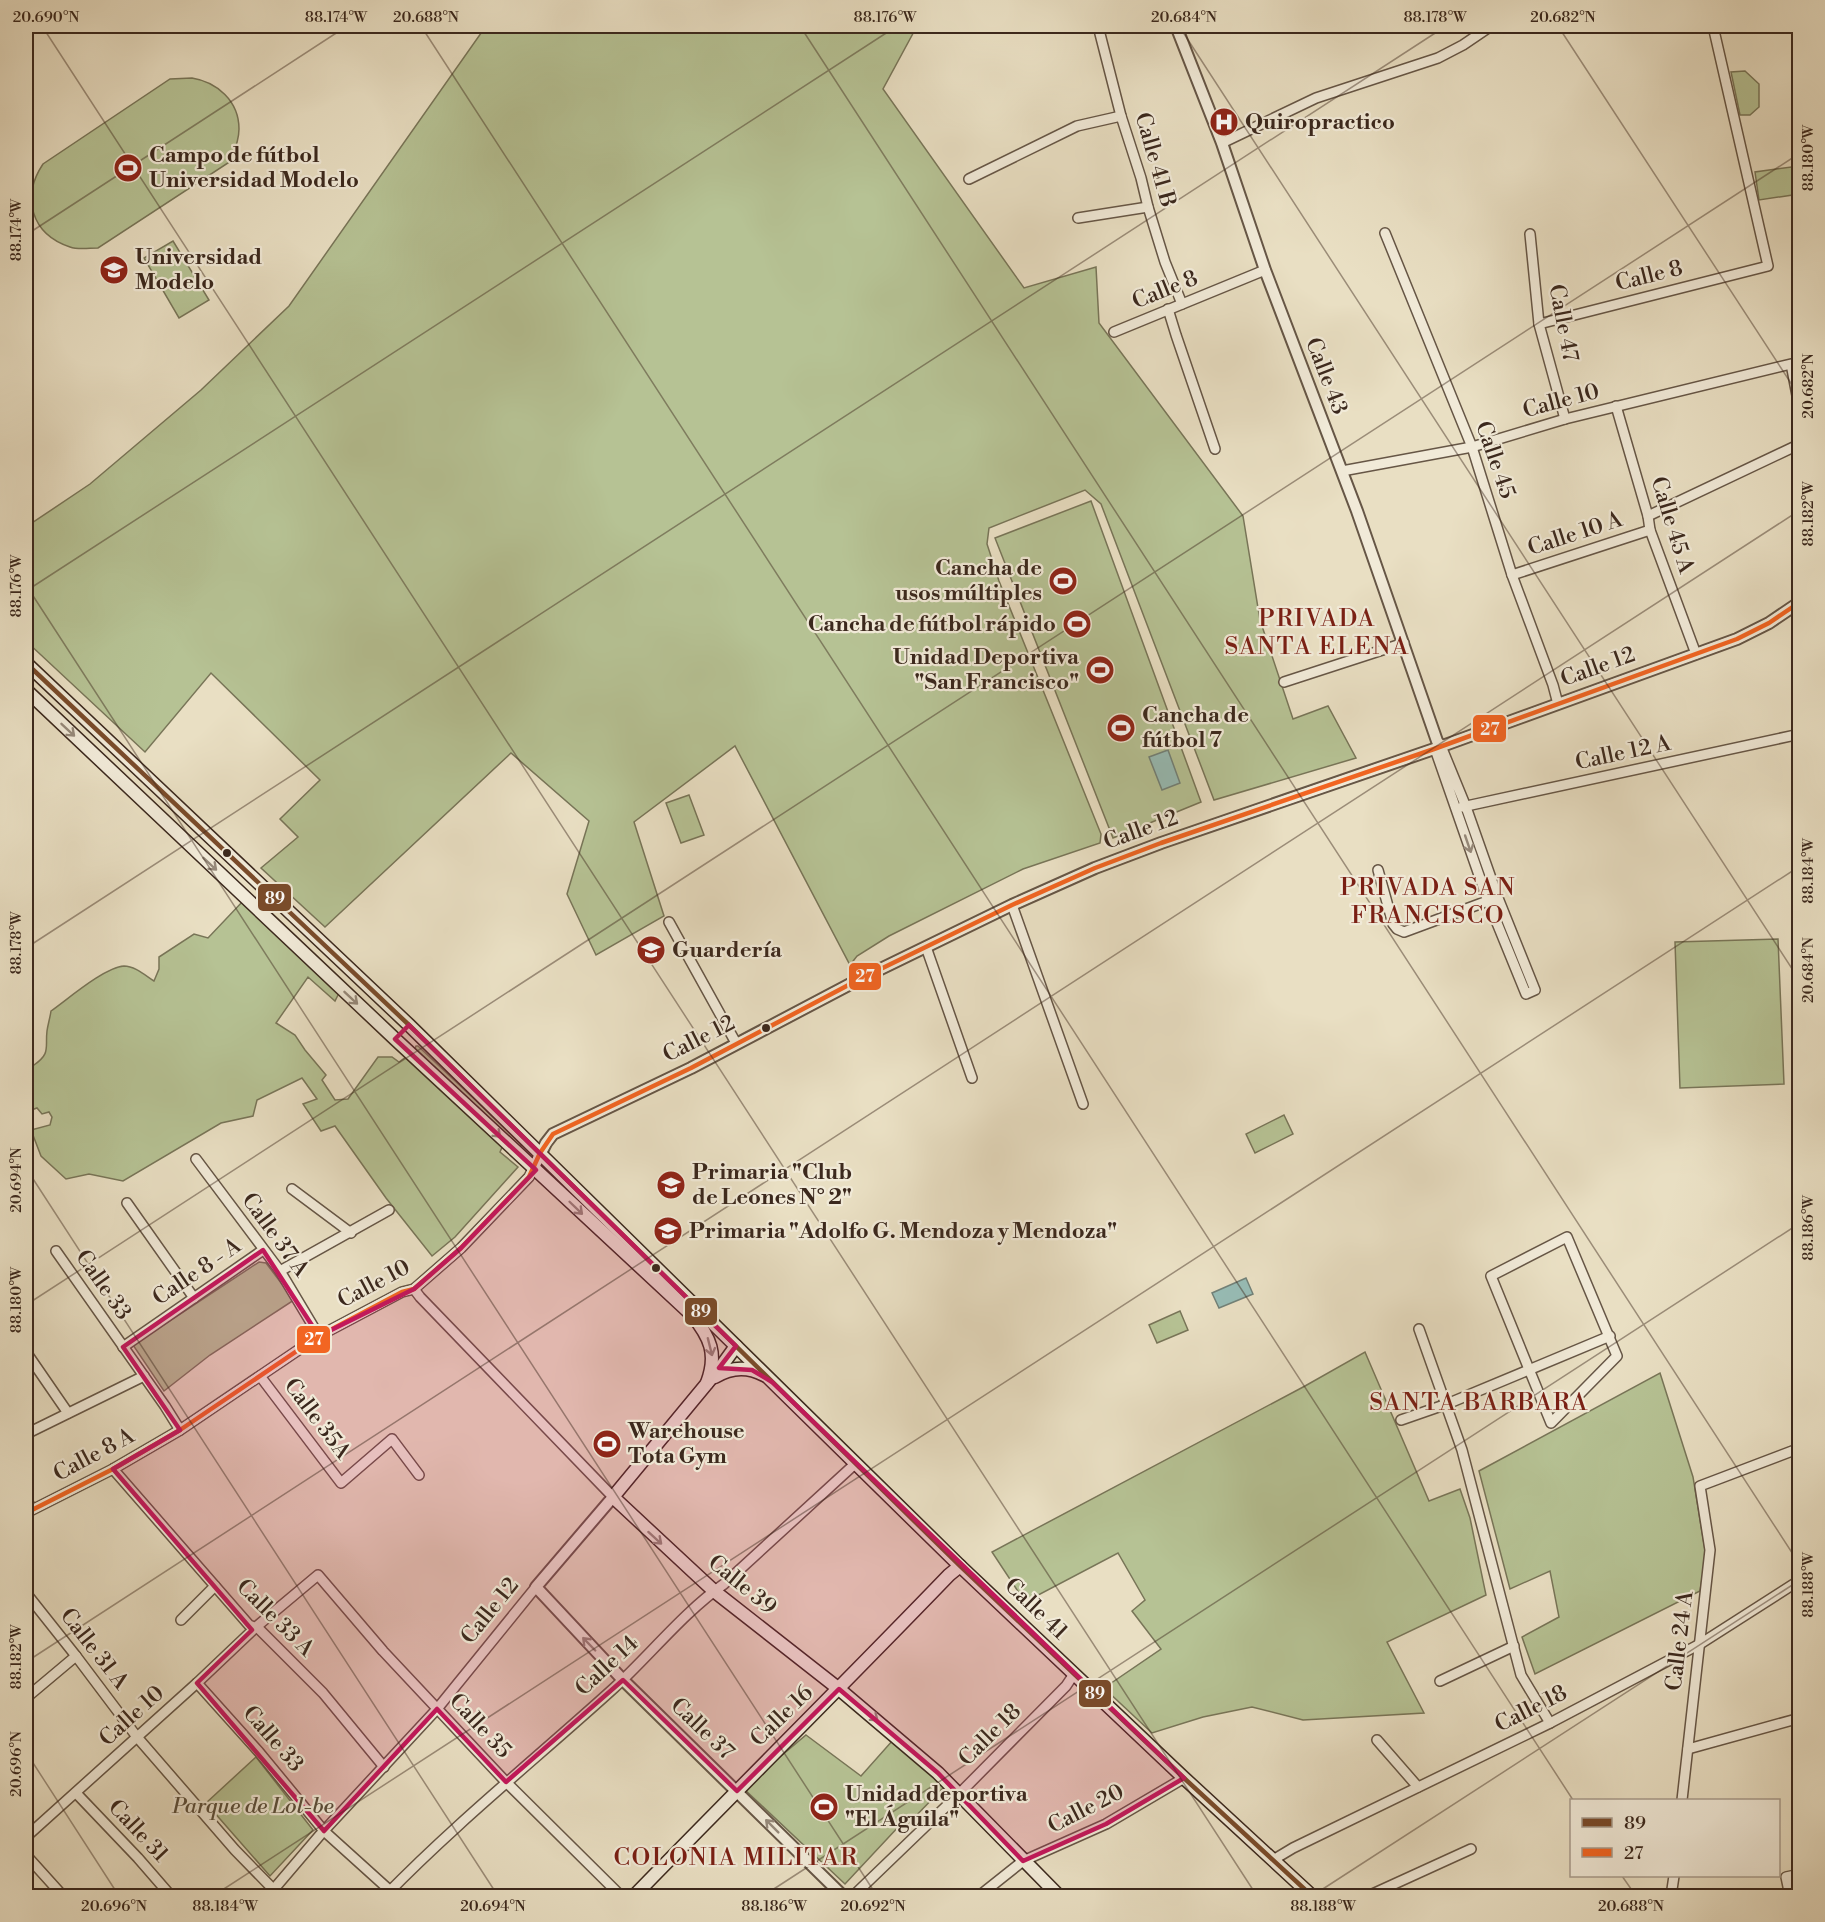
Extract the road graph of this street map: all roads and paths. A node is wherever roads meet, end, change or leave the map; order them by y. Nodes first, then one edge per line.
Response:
1 (1098, 26) edge
2 (1176, 26) edge
3 (1491, 26) edge
4 (1713, 26) edge
5 (1121, 116) junction
6 (1222, 143) junction
7 (969, 179) dead end
8 (1148, 207) junction
9 (1078, 218) dead end
10 (1385, 233) dead end
11 (1530, 234) dead end
12 (1265, 270) junction
13 (1182, 304) junction
14 (1168, 309) junction
15 (1539, 324) junction
16 (1114, 332) dead end
17 (1616, 406) junction
18 (1800, 411) edge
19 (1565, 419) junction
20 (1800, 444) edge
21 (1472, 447) junction
22 (1215, 449) dead end
23 (1342, 471) junction
24 (1648, 516) junction
25 (1650, 530) junction
26 (1512, 575) junction
27 (1800, 602) edge
28 (1404, 643) junction
29 (1696, 654) junction
30 (26, 663) edge
31 (1284, 682) dead end
32 (26, 690) edge
33 (1558, 704) junction
34 (1800, 734) edge
35 (1438, 745) junction
36 (1456, 807) junction
37 (1466, 807) junction
38 (1378, 870) dead end
39 (1493, 899) junction
40 (1012, 904) junction
41 (669, 922) dead end
42 (926, 947) junction
43 (409, 1025) junction
44 (395, 1039) junction
45 (736, 1043) junction
46 (972, 1078) dead end
47 (1083, 1104) dead end
48 (540, 1153) junction
49 (196, 1159) dead end
50 (534, 1167) junction
51 (292, 1189) dead end
52 (127, 1203) dead end
53 (389, 1210) dead end
54 (351, 1233) junction
55 (263, 1250) junction
56 (56, 1251) dead end
57 (280, 1271) junction
58 (414, 1289) junction
59 (194, 1298) junction
60 (1419, 1329) dead end
61 (319, 1336) junction
62 (1610, 1336) junction
63 (736, 1346) junction
64 (123, 1347) junction
65 (26, 1352) edge
66 (1529, 1370) junction
67 (144, 1376) junction
68 (260, 1376) junction
69 (772, 1382) junction
70 (707, 1383) junction
71 (1447, 1404) junction
72 (68, 1413) junction
73 (1401, 1420) dead end
74 (180, 1430) junction
75 (26, 1434) edge
76 (1800, 1448) edge
77 (856, 1463) junction
78 (113, 1469) junction
79 (419, 1474) dead end
80 (614, 1497) junction
81 (26, 1499) edge
82 (29, 1511) edge
83 (960, 1566) junction
84 (318, 1575) joint
85 (1800, 1580) edge
86 (215, 1586) junction
87 (536, 1587) junction
88 (714, 1592) junction
89 (26, 1593) edge
90 (181, 1620) dead end
91 (256, 1627) junction
92 (1700, 1644) junction
93 (1514, 1646) junction
94 (76, 1656) junction
95 (1074, 1674) junction
96 (623, 1680) junction
97 (1440, 1681) dead end
98 (197, 1683) junction
99 (839, 1689) junction
100 (26, 1698) edge
101 (437, 1709) junction
102 (1800, 1718) edge
103 (1550, 1723) junction
104 (137, 1737) junction
105 (1377, 1740) dead end
106 (1688, 1749) junction
107 (384, 1767) junction
108 (1184, 1778) junction
109 (506, 1782) junction
110 (1418, 1787) junction
111 (737, 1791) junction
112 (75, 1793) junction
113 (959, 1794) junction
114 (1682, 1799) edge
115 (324, 1831) junction
116 (26, 1837) edge
117 (1472, 1849) dead end
118 (26, 1855) edge
119 (1273, 1860) junction
120 (1023, 1861) junction
121 (1800, 1874) edge
122 (1674, 1877) edge
123 (271, 1893) edge
124 (390, 1895) edge
125 (63, 1896) edge
126 (171, 1896) edge
127 (621, 1896) edge
128 (634, 1896) edge
129 (843, 1896) edge
130 (854, 1896) edge
131 (979, 1896) edge
132 (1059, 1896) edge
133 (1312, 1896) edge
134 (1368, 1896) edge
135 (1671, 1896) edge
136 (1790, 1896) edge

1 - 5 street, Calle 41 B
2 - 6 street, Calle 43
3 - 6 street
4 - 15 street, Calle 8
5 - 7 street
5 - 8 street, Calle 41 B
6 - 12 street, Calle 43
8 - 9 street
8 - 13 street, Calle 41 B
10 - 21 street, Calle 45
11 - 15 street, Calle 47
12 - 13 street, Calle 8
12 - 23 street, Calle 43
13 - 14 street, Calle 8
14 - 16 street, Calle 8
14 - 22 street
15 - 19 street, Calle 47
17 - 18 street, Calle 10
17 - 19 street, Calle 10
17 - 24 street, Calle 45 A
19 - 21 street, Calle 10
20 - 24 street, Calle 10 A
21 - 23 street, Calle 10
21 - 26 street, Calle 45
23 - 28 street, Calle 43
24 - 25 street, Calle 45 A
25 - 26 street, Calle 10 A
25 - 29 street, Calle 45 A
26 - 33 street, Calle 45
27 - 29 street, Calle 12
28 - 31 street
28 - 35 street, Calle 43
29 - 33 street, Calle 12
30 - 43 main road, Calle 41
32 -> 44 main road
33 - 35 street, Calle 12
34 - 37 street, Calle 12 A
35 - 36 street
35 - 37 street
35 - 40 street, Calle 12
36 - 37 street, Calle 12 A
36 -> 39 street
37 - 39 street
38 - 39 street
39 - 39 street
40 - 42 street, Calle 12
40 - 47 street
41 - 45 street
42 - 45 street, Calle 12
42 - 46 street
43 - 44 main road
43 - 48 main road, Calle 41
44 -> 50 main road
45 - 48 street, Calle 12
48 - 50 street, Calle 12
48 - 63 main road, Calle 41
49 - 55 street, Calle 37 A
50 - 58 street, Calle 10
50 -> 70 main road
51 - 54 street
52 - 59 street
53 - 54 street
54 - 57 street
55 - 57 street, Calle 37 A
55 - 59 street, Calle 8 - A
56 - 64 street, Calle 33
57 - 61 street, Calle 37 A
58 - 61 street, Calle 10
58 - 80 street, Calle 39
59 - 64 street, Calle 8 - A
60 - 71 street
61 - 68 street, Calle 10
62 - 66 street
62 - 66 street
62 - 66 street
63 - 69 main road, Calle 41
63 - 70 main road, Calle 12
64 - 67 street, Calle 33
65 - 72 street
66 - 71 street
67 - 72 street
67 - 74 street, Calle 33
68 - 74 street, Calle 10
68 - 79 street, Calle 35A
69 - 70 main road
69 - 77 main road, Calle 41
70 - 80 main road, Calle 12
71 - 73 street
71 - 93 street
72 - 75 street
74 - 78 street, Calle 8 A
76 - 92 street, Calle 24 A
77 - 83 main road, Calle 41
77 - 88 street, Calle 14
78 - 82 street, Calle 8 A
78 - 86 street, Calle 33 A
80 - 87 street, Calle 12
80 -> 88 main road, Calle 39
81 - 82 street
83 - 95 main road, Calle 41
83 - 99 main road, Calle 16
84 - 91 street, Calle 10
84 - 101 street, Calle 35
85 - 92 street, Calle 18
86 - 90 street
86 - 91 street, Calle 33 A
96 -> 87 street, Calle 37
87 - 101 street, Calle 12
88 - 96 street, Calle 14
88 - 99 main road, Calle 39
89 - 94 street, Calle 31 A
91 - 98 street, Calle 10
91 - 107 street, Calle 33 A
92 - 103 street, Calle 18
92 - 106 street, Calle 24 A
93 - 97 street
93 - 103 street
94 - 100 street
94 - 104 street, Calle 31 A
95 - 108 main road, Calle 41
95 - 113 street, Calle 18
96 - 109 street, Calle 14
96 - 111 street, Calle 37
98 - 104 street, Calle 10
98 - 115 street, Calle 33
99 - 111 main road, Calle 16
99 -> 113 main road, Calle 39
101 - 107 street, Calle 12
101 - 109 street, Calle 35
102 - 106 street
103 - 110 street, Calle 18
104 - 112 street, Calle 10
104 - 123 street, Calle 31 A
105 - 110 street
106 - 114 street, Calle 24 A
107 - 115 street, Calle 12
108 - 119 main road, Calle 41
108 - 120 street, Calle 20
109 - 124 street, Calle 14
109 - 127 street, Calle 35
110 - 119 street, Calle 18
111 - 128 main road, Calle 16
129 -> 111 street, Calle 37
112 - 116 street, Calle 10
112 - 126 street, Calle 31
113 - 120 main road, Calle 39
113 - 130 street, Calle 18
115 - 123 street, Calle 12
115 - 124 street, Calle 33
117 - 134 street
118 - 125 street
119 - 133 main road, Calle 41
120 - 131 street, Calle 20
120 - 132 main road, Calle 39
121 - 136 street
122 - 135 street

